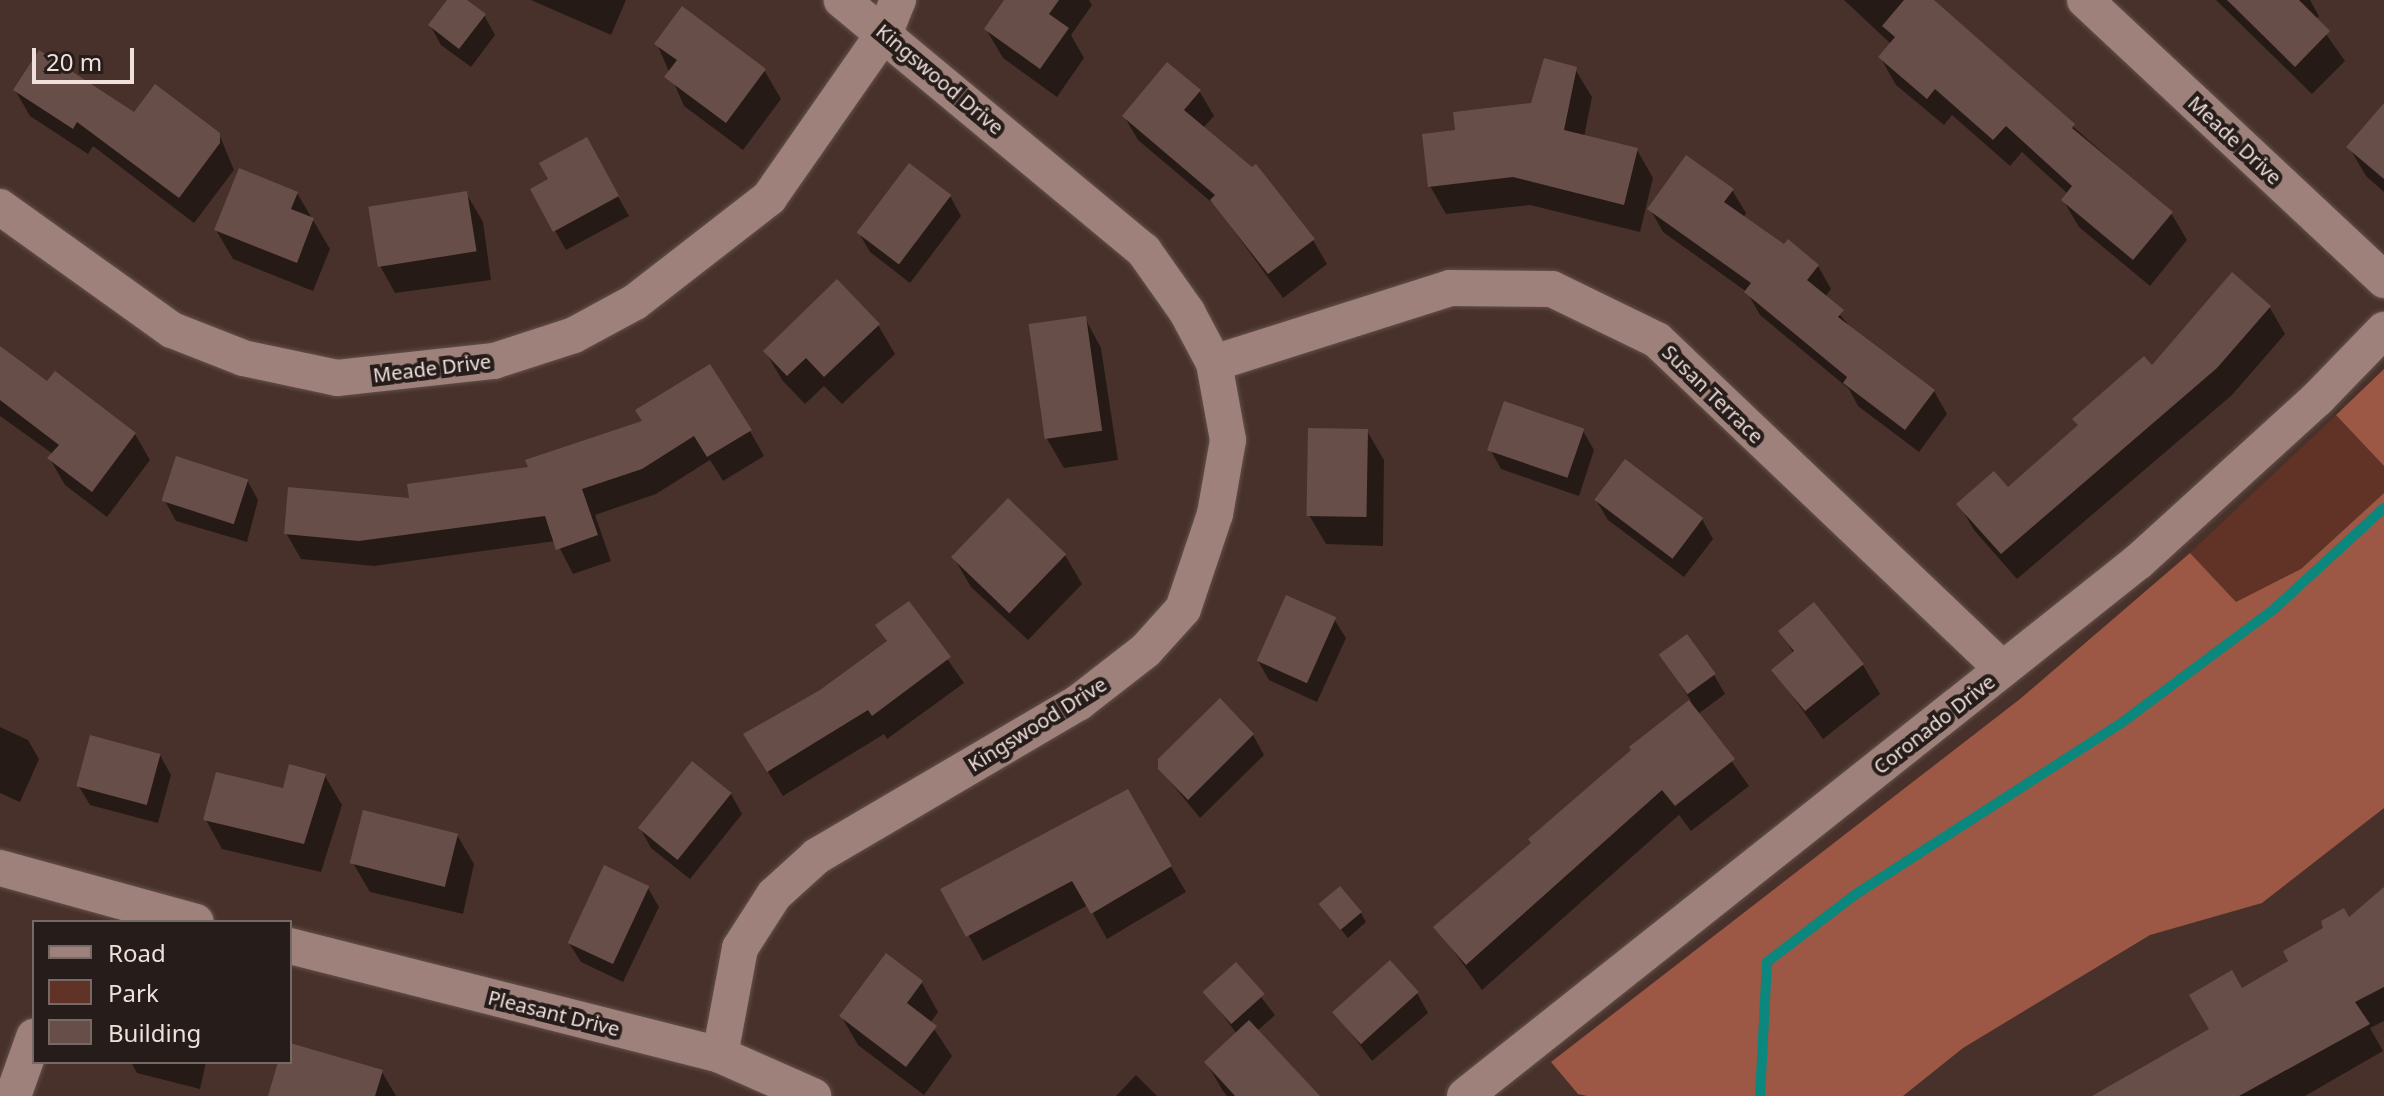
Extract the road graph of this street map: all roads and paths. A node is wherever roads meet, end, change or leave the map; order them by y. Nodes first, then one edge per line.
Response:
1 (842, 0) edge
2 (2085, 0) edge
3 (892, 16) edge
4 (0, 207) edge
5 (2384, 280) edge
6 (2384, 330) edge
7 (1214, 363) junction
8 (2003, 669) junction
9 (0, 868) edge
10 (79, 908) edge
11 (179, 920) edge
12 (292, 947) edge
13 (32, 1043) edge
14 (720, 1055) junction
15 (13, 1096) edge
16 (813, 1096) edge
17 (1465, 1096) edge

1 - 3 street, Kingswood Drive
2 - 5 street, Meade Drive
3 - 4 street, Meade Drive
3 - 7 street, Kingswood Drive
6 - 8 street, Coronado Drive
7 - 8 street, Susan Terrace
7 - 14 street, Kingswood Drive
8 - 17 street, Coronado Drive
9 - 10 street
10 - 11 street
12 - 14 street, Pleasant Drive
13 - 15 street
14 - 16 street, Pleasant Drive

